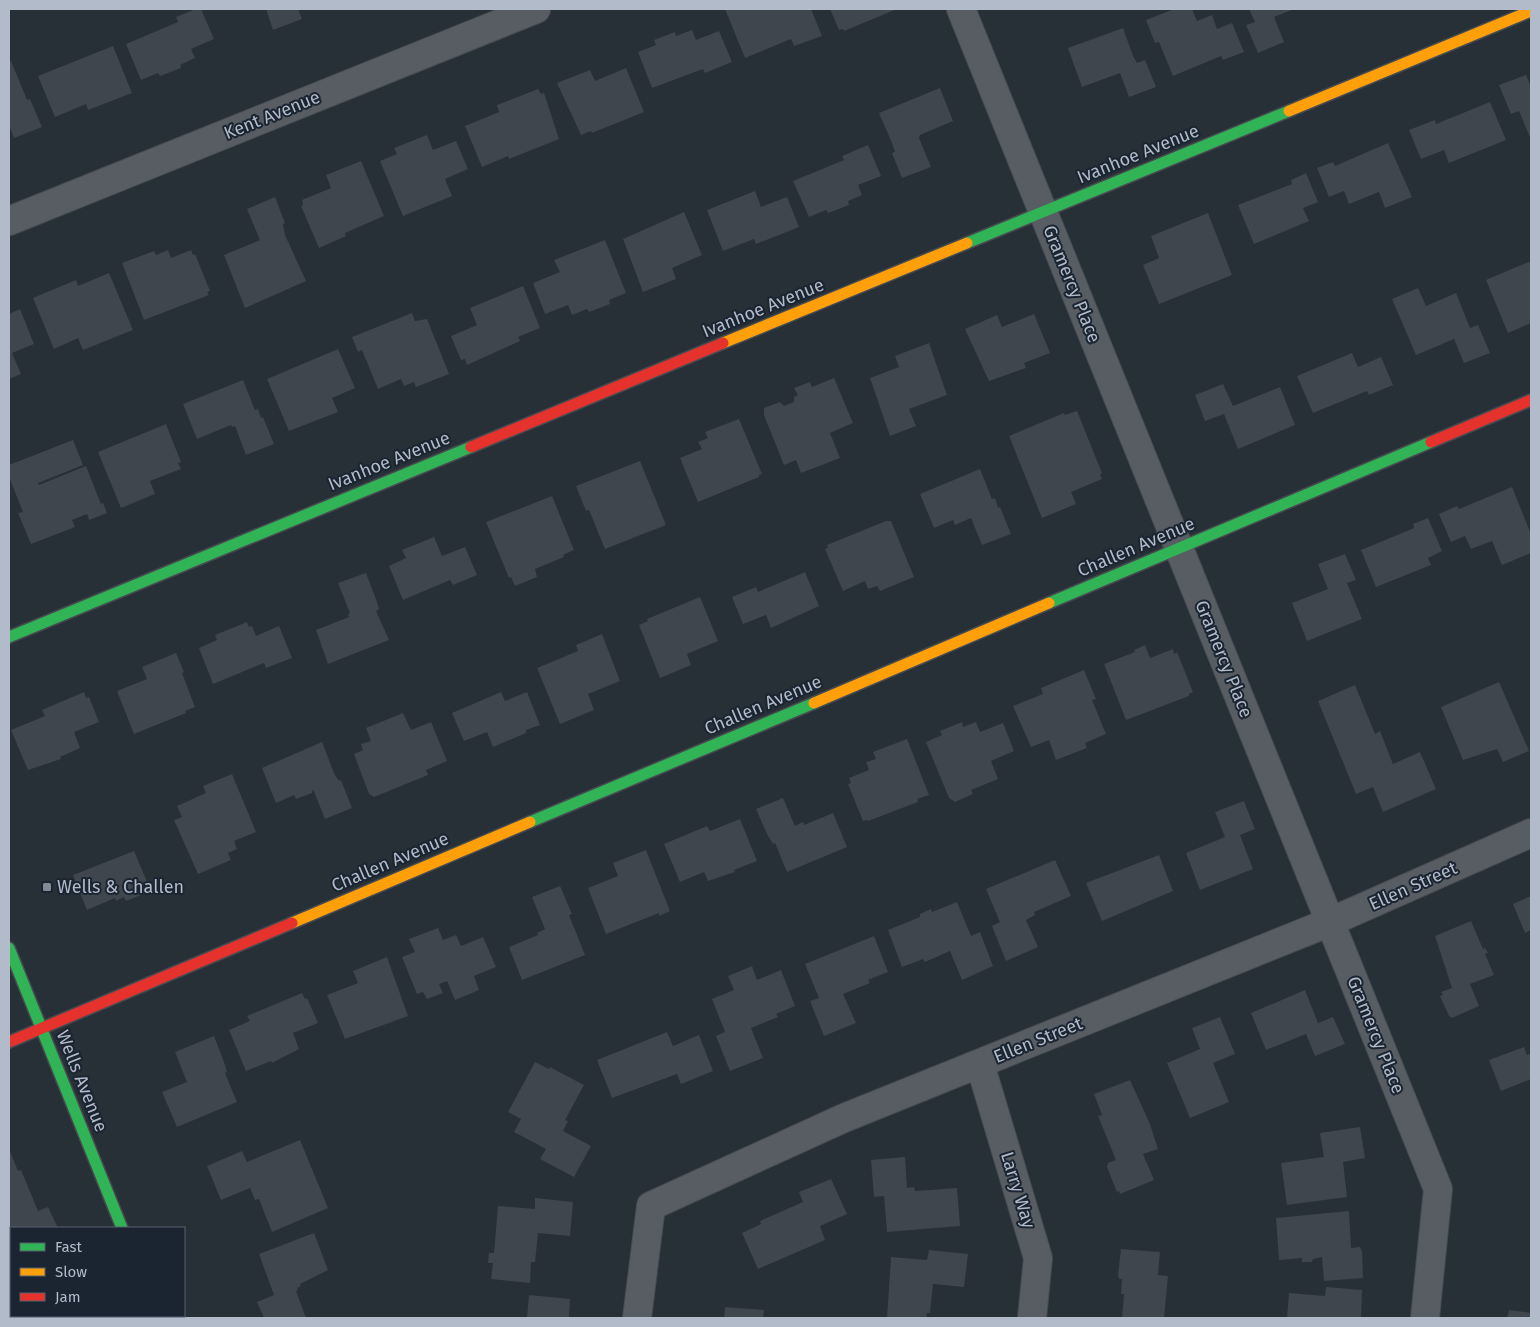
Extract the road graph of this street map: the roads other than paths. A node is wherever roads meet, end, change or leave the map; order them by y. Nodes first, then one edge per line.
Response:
1 (536, 9) edge
2 (961, 9) edge
3 (1531, 11) edge
4 (1043, 211) junction
5 (9, 221) edge
6 (1531, 400) edge
7 (1179, 548) junction
8 (9, 636) edge
9 (1531, 833) edge
10 (1330, 922) junction
11 (9, 948) edge
12 (42, 1027) junction
13 (9, 1042) edge
14 (980, 1064) junction
15 (122, 1227) edge
16 (637, 1318) edge
17 (1032, 1318) edge
18 (1425, 1318) edge

1 - 5 street, Kent Avenue
2 - 4 street, Gramercy Place
3 - 4 street, Ivanhoe Avenue
4 - 7 street, Gramercy Place
4 - 8 street, Ivanhoe Avenue
6 - 7 street, Challen Avenue
7 - 10 street, Gramercy Place
7 - 12 street, Challen Avenue
9 - 10 street, Ellen Street
10 - 14 street, Ellen Street
10 - 18 street, Gramercy Place
11 - 12 street, Wells Avenue
12 - 13 street, Challen Avenue
12 - 15 street, Wells Avenue
14 - 16 street, Ellen Street
14 - 17 street, Larry Way

